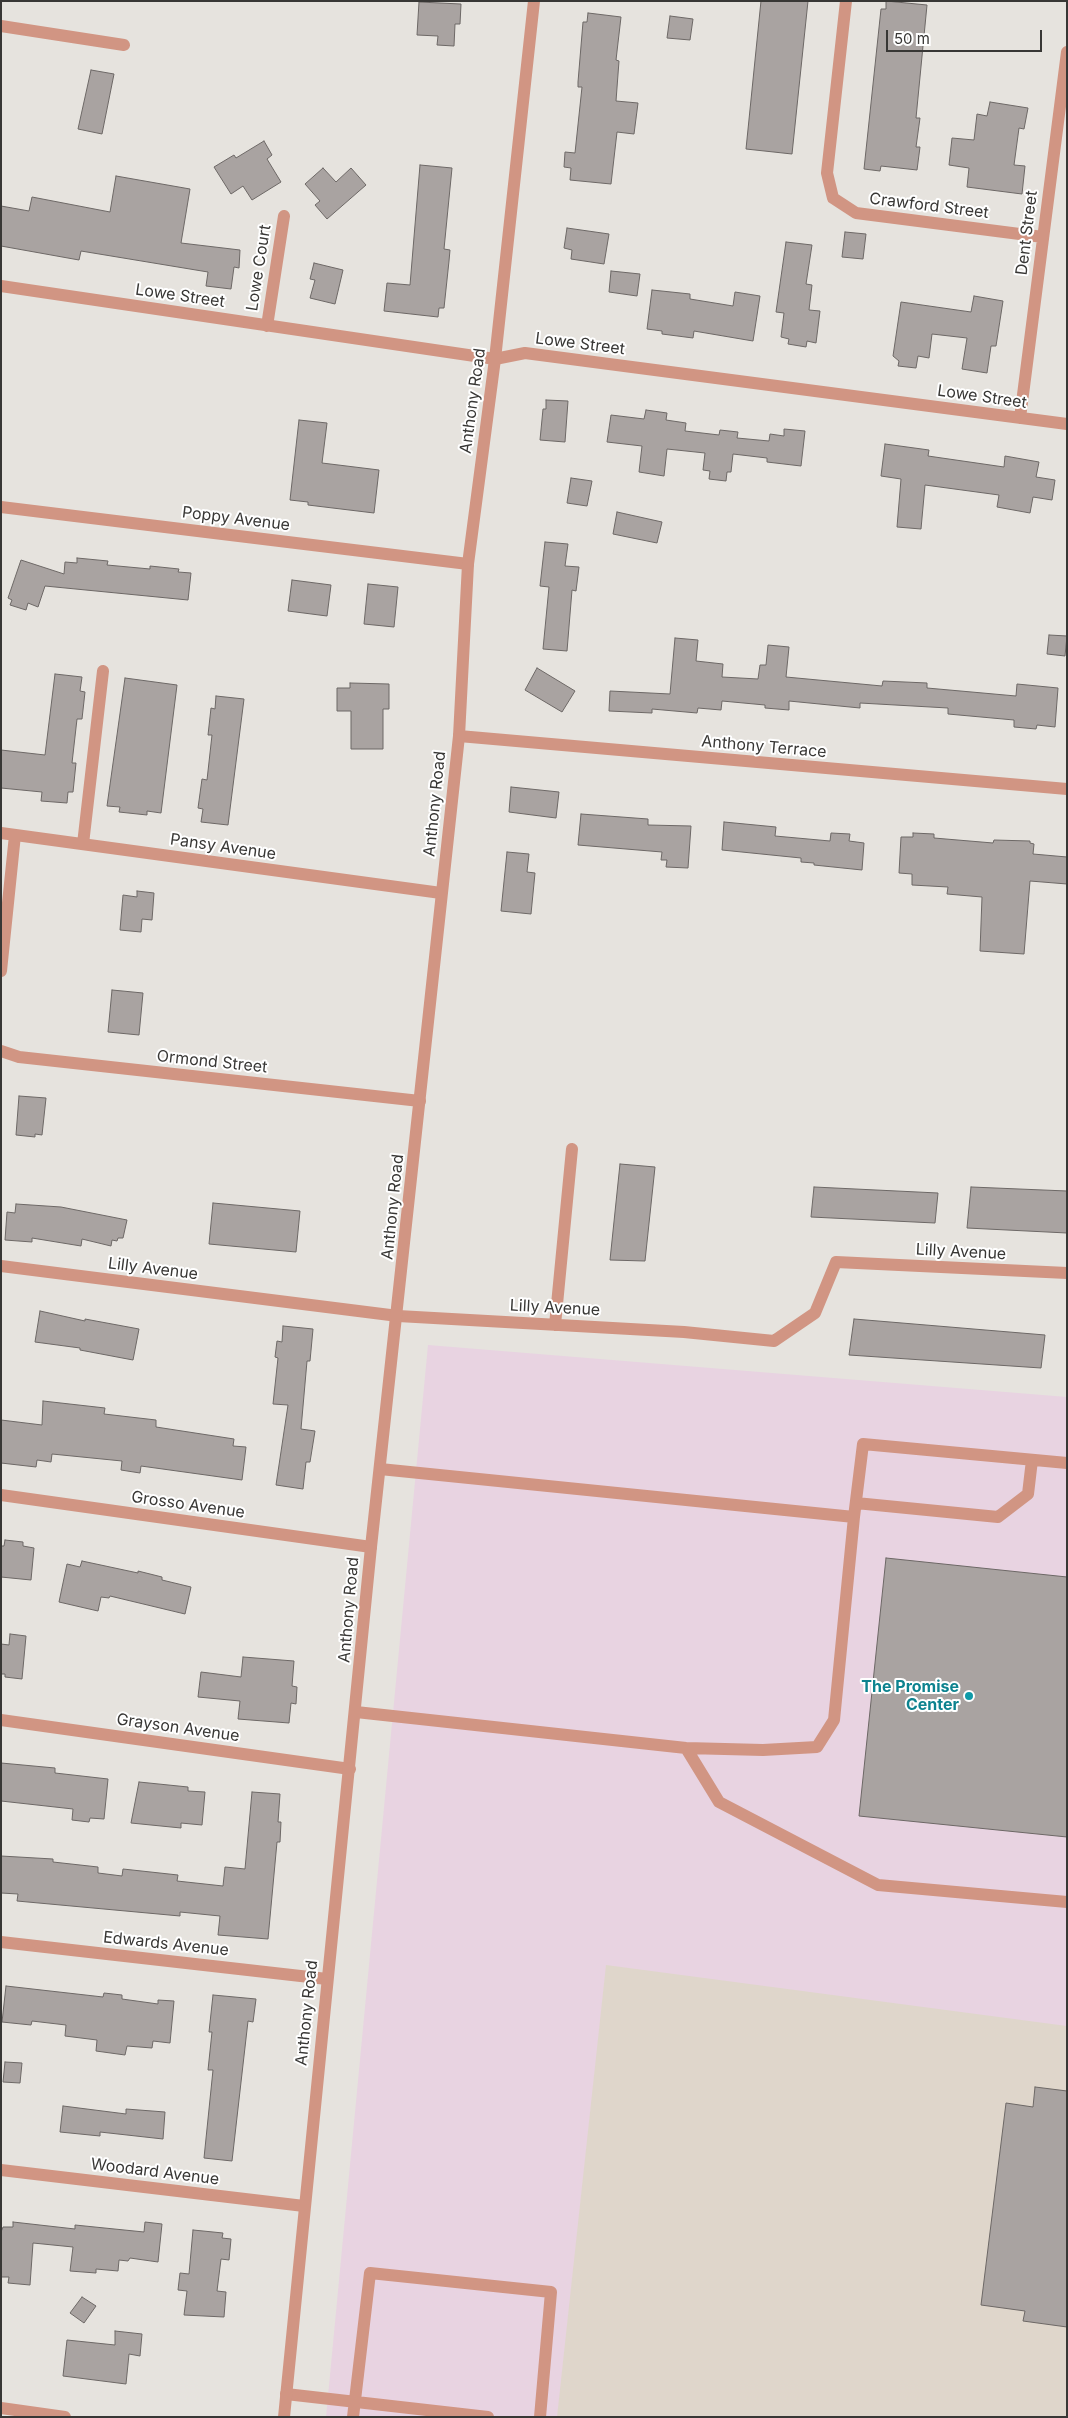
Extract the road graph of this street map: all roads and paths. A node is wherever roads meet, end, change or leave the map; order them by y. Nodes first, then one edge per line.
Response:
1 (534, 1) edge
2 (846, 1) edge
3 (1, 26) edge
4 (124, 45) dead end
5 (1067, 52) edge
6 (284, 216) dead end
7 (1043, 237) junction
8 (1, 286) edge
9 (267, 326) junction
10 (495, 359) junction
11 (1020, 418) junction
12 (1067, 424) edge
13 (1, 507) edge
14 (468, 564) junction
15 (103, 671) dead end
16 (458, 736) junction
17 (1067, 789) edge
18 (1, 833) edge
19 (15, 835) junction
20 (83, 844) junction
21 (441, 893) junction
22 (1, 971) edge
23 (1, 1051) edge
24 (420, 1101) junction
25 (572, 1149) dead end
26 (1, 1266) edge
27 (1067, 1273) edge
28 (398, 1316) junction
29 (555, 1325) junction
30 (1032, 1460) junction
31 (1067, 1463) edge
32 (380, 1469) junction
33 (1, 1495) edge
34 (856, 1503) junction
35 (854, 1517) junction
36 (371, 1547) junction
37 (356, 1712) junction
38 (1, 1720) edge
39 (686, 1748) junction
40 (350, 1769) junction
41 (1067, 1902) edge
42 (1, 1942) edge
43 (327, 1979) junction
44 (1, 2170) edge
45 (304, 2206) junction
46 (286, 2394) junction
47 (355, 2400) junction
48 (1, 2408) edge
49 (65, 2417) edge
50 (284, 2417) edge
51 (353, 2417) edge
52 (488, 2417) edge
53 (540, 2417) edge

1 - 10 street, Anthony Road
2 - 7 street, Crawford Street
3 - 4 street
5 - 7 street, Dent Street
6 - 9 street, Lowe Court
7 - 11 street, Dent Street
8 - 9 street, Lowe Street
9 - 10 street, Lowe Street
10 - 11 street, Lowe Street
10 - 14 street, Anthony Road
11 - 12 street, Lowe Street
13 - 14 street, Poppy Avenue
14 - 16 street, Anthony Road
15 - 20 street
16 - 17 street, Anthony Terrace
16 - 21 street, Anthony Road
18 - 19 street, Pansy Avenue
19 - 20 street, Pansy Avenue
19 - 22 street
20 - 21 street, Pansy Avenue
21 - 24 street, Anthony Road
23 - 24 street, Ormond Street
24 - 28 street, Anthony Road
25 - 29 street
26 - 28 street, Lilly Avenue
27 - 29 street, Lilly Avenue
28 - 29 street, Lilly Avenue
28 - 32 street, Anthony Road
30 - 31 street
30 - 34 street
30 - 34 street
32 - 35 street
32 - 36 street, Anthony Road
33 - 36 street, Grosso Avenue
34 - 35 street
35 - 39 street
36 - 37 street, Anthony Road
37 - 39 street
37 - 40 street, Anthony Road
38 - 40 street, Grayson Avenue
39 - 41 street
40 - 43 street, Anthony Road
42 - 43 street, Edwards Avenue
43 - 45 street, Anthony Road
44 - 45 street, Woodard Avenue
45 - 46 street, Anthony Road
46 - 47 street
46 - 50 street, Anthony Road
47 - 51 street
47 - 52 street
47 - 53 street
48 - 49 street

